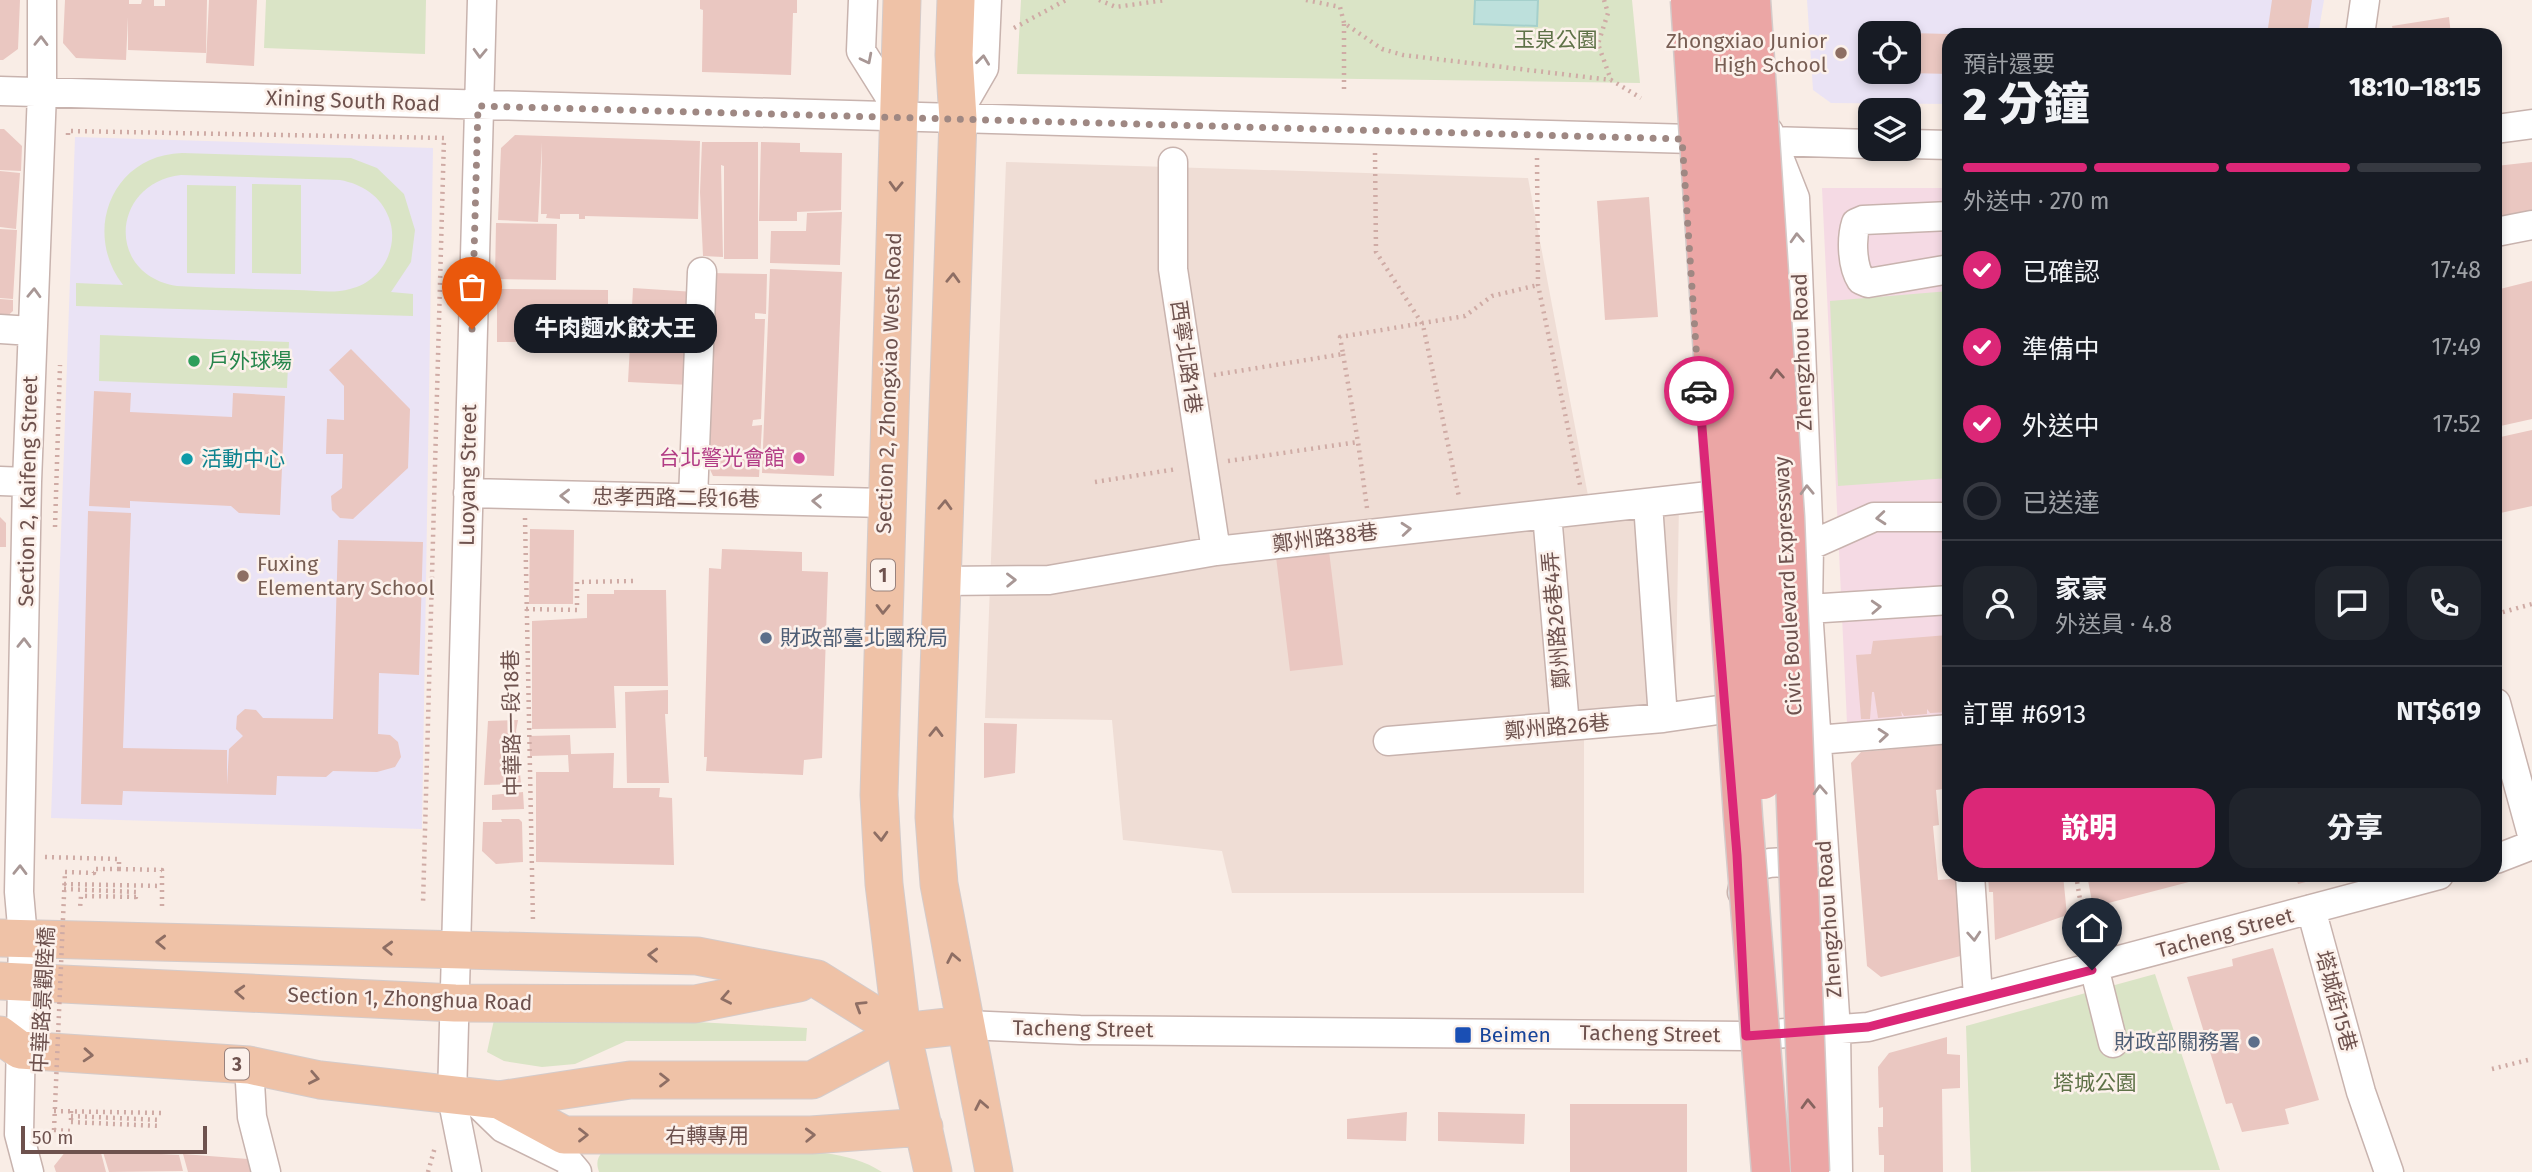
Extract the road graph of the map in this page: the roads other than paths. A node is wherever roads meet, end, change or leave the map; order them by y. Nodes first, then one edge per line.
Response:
1 (42, 0) edge
2 (482, 0) edge
3 (863, 0) edge
4 (902, 0) edge
5 (956, 0) edge
6 (987, 0) edge
7 (1672, 0) edge
8 (1690, 0) edge
9 (1716, 0) edge
10 (1754, 0) edge
11 (2365, 0) edge
12 (2361, 28) edge
13 (0, 91) edge
14 (42, 92) junction
15 (478, 106) junction
16 (898, 114) junction
17 (958, 116) junction
18 (2532, 124) edge
19 (2502, 128) edge
20 (1682, 139) junction
21 (1770, 140) junction
22 (1858, 143) edge
23 (1921, 144) edge
24 (1942, 145) edge
25 (1173, 162) dead end
26 (1942, 216) edge
27 (2532, 225) edge
28 (2502, 231) edge
29 (1942, 270) edge
30 (702, 272) dead end
31 (0, 330) edge
32 (32, 331) junction
33 (1805, 419) junction
34 (1702, 439) junction
35 (13, 482) edge
36 (468, 493) junction
37 (1709, 496) junction
38 (693, 498) junction
39 (885, 503) junction
40 (1648, 504) junction
41 (1547, 513) junction
42 (1942, 517) edge
43 (1809, 546) junction
44 (1216, 551) junction
45 (942, 581) junction
46 (1942, 601) edge
47 (1808, 609) junction
48 (1766, 666) junction
49 (1767, 707) dead end
50 (1725, 709) junction
51 (1663, 718) junction
52 (2502, 725) edge
53 (1566, 726) junction
54 (1942, 730) edge
55 (1817, 740) junction
56 (1388, 741) dead end
57 (1770, 776) junction
58 (2532, 835) edge
59 (1823, 842) junction
60 (2532, 845) edge
61 (1737, 855) junction
62 (2502, 857) edge
63 (1970, 882) edge
64 (2413, 882) edge
65 (1828, 892) junction
66 (2311, 909) junction
67 (1741, 915) junction
68 (11, 938) edge
69 (456, 950) junction
70 (1804, 956) junction
71 (2092, 970) junction
72 (817, 979) junction
73 (11, 981) edge
74 (1757, 982) junction
75 (1978, 997) junction
76 (455, 1003) junction
77 (966, 1025) junction
78 (1836, 1030) junction
79 (902, 1032) junction
80 (1746, 1036) junction
81 (2113, 1043) dead end
82 (7, 1051) edge
83 (249, 1065) junction
84 (475, 1099) junction
85 (1854, 1100) dead end
86 (924, 1127) junction
87 (29, 1172) edge
88 (266, 1172) edge
89 (467, 1172) edge
90 (577, 1172) edge
91 (933, 1172) edge
92 (994, 1172) edge
93 (1752, 1172) edge
94 (1771, 1172) edge
95 (1810, 1172) edge
96 (1838, 1172) edge
97 (1853, 1172) edge
98 (2389, 1172) edge

14 -> 1 street, Section 2, Kaifeng Street
2 -> 15 street, Luoyang Street
3 -> 16 street
4 - 16 main road, Section 2, Zhongxiao West Road / 1
5 - 17 main road
17 -> 6 street
7 - 20 street
8 - 74 highway, bridge
9 - 48 highway, bridge
10 - 21 street, Zhengzhou Road
70 -> 10 highway, Civic Boulevard Expressway, bridge
11 - 12 street
13 - 14 street, Xining South Road
14 - 15 street, Xining South Road
32 -> 14 street, Section 2, Kaifeng Street
15 - 16 street, Xining South Road
15 - 36 street, Luoyang Street
16 - 17 street, Xining South Road
16 -> 39 main road, Section 2, Zhongxiao West Road / 1
17 - 20 street, Xining South Road
45 -> 17 main road
18 - 19 street
20 - 21 street, Xining South Road
20 - 34 street
21 - 22 street, Xining South Road
33 -> 21 street, Zhengzhou Road
23 - 24 street
25 - 44 street, 西寧北路1巷
26 - 29 street
27 - 28 street
30 - 38 street
31 - 32 street
32 - 35 street, Section 2, Kaifeng Street
33 - 34 street
43 -> 33 street, Zhengzhou Road
34 - 37 street
68 -> 35 street, Section 2, Kaifeng Street
38 -> 36 street, 忠孝西路二段16巷
36 - 69 street, Luoyang Street
37 - 40 street, 鄭州路38巷
37 - 50 street
39 -> 38 street, 忠孝西路二段16巷
39 -> 79 main road, Section 2, Zhongxiao West Road / 1
40 - 41 street, 鄭州路38巷
40 - 51 street
44 -> 41 street, 鄭州路38巷
41 - 53 street, 鄭州路26巷4弄
42 -> 43 street
43 - 47 street, Zhengzhou Road
45 -> 44 street, 鄭州路38巷
77 -> 45 main road
47 -> 46 street
47 - 55 street, Zhengzhou Road
48 - 70 highway, bridge
48 - 74 highway, bridge
49 - 57 street
50 - 51 street, 鄭州路26巷
50 - 61 street
51 - 53 street, 鄭州路26巷
52 - 58 street
53 - 56 street, 鄭州路26巷
55 -> 54 street
59 -> 55 street, Zhengzhou Road
57 - 59 street
57 - 61 street
59 - 65 street, Zhengzhou Road
60 - 62 street
61 - 67 street
63 -> 75 street
64 - 66 street, Tacheng Street
65 - 67 street
65 - 78 street, Zhengzhou Road
66 - 71 street, Tacheng Street
66 - 98 street, 塔城街15巷
67 - 80 street
69 -> 68 main road
68 - 73 street, Section 2, Kaifeng Street
72 -> 69 main road
69 - 76 street, Luoyang Street
95 -> 70 highway, Civic Boulevard Expressway, bridge
71 - 75 street, Tacheng Street
71 - 81 street
72 -> 76 main road, Section 1, Zhonghua Road
79 -> 72 main road
76 -> 73 main road, Section 1, Zhonghua Road
73 - 82 street, Section 2, Kaifeng Street
74 - 94 highway, bridge
75 - 78 street, Tacheng Street
76 - 84 street, Luoyang Street
77 - 79 main road, 3
77 - 80 street, Tacheng Street
92 -> 77 main road
78 - 80 street, Tacheng Street
78 - 96 street, Zhengzhou Road
84 -> 79 main road, 3
79 - 86 main road, 1
80 - 93 street
82 -> 83 main road, 3
82 - 87 street, Section 2, Kaifeng Street
83 -> 84 main road, 3
83 - 88 street
84 -> 86 main road, 右轉專用
84 - 89 street, Luoyang Street
84 - 90 street
85 - 97 street
86 - 91 main road, 1

